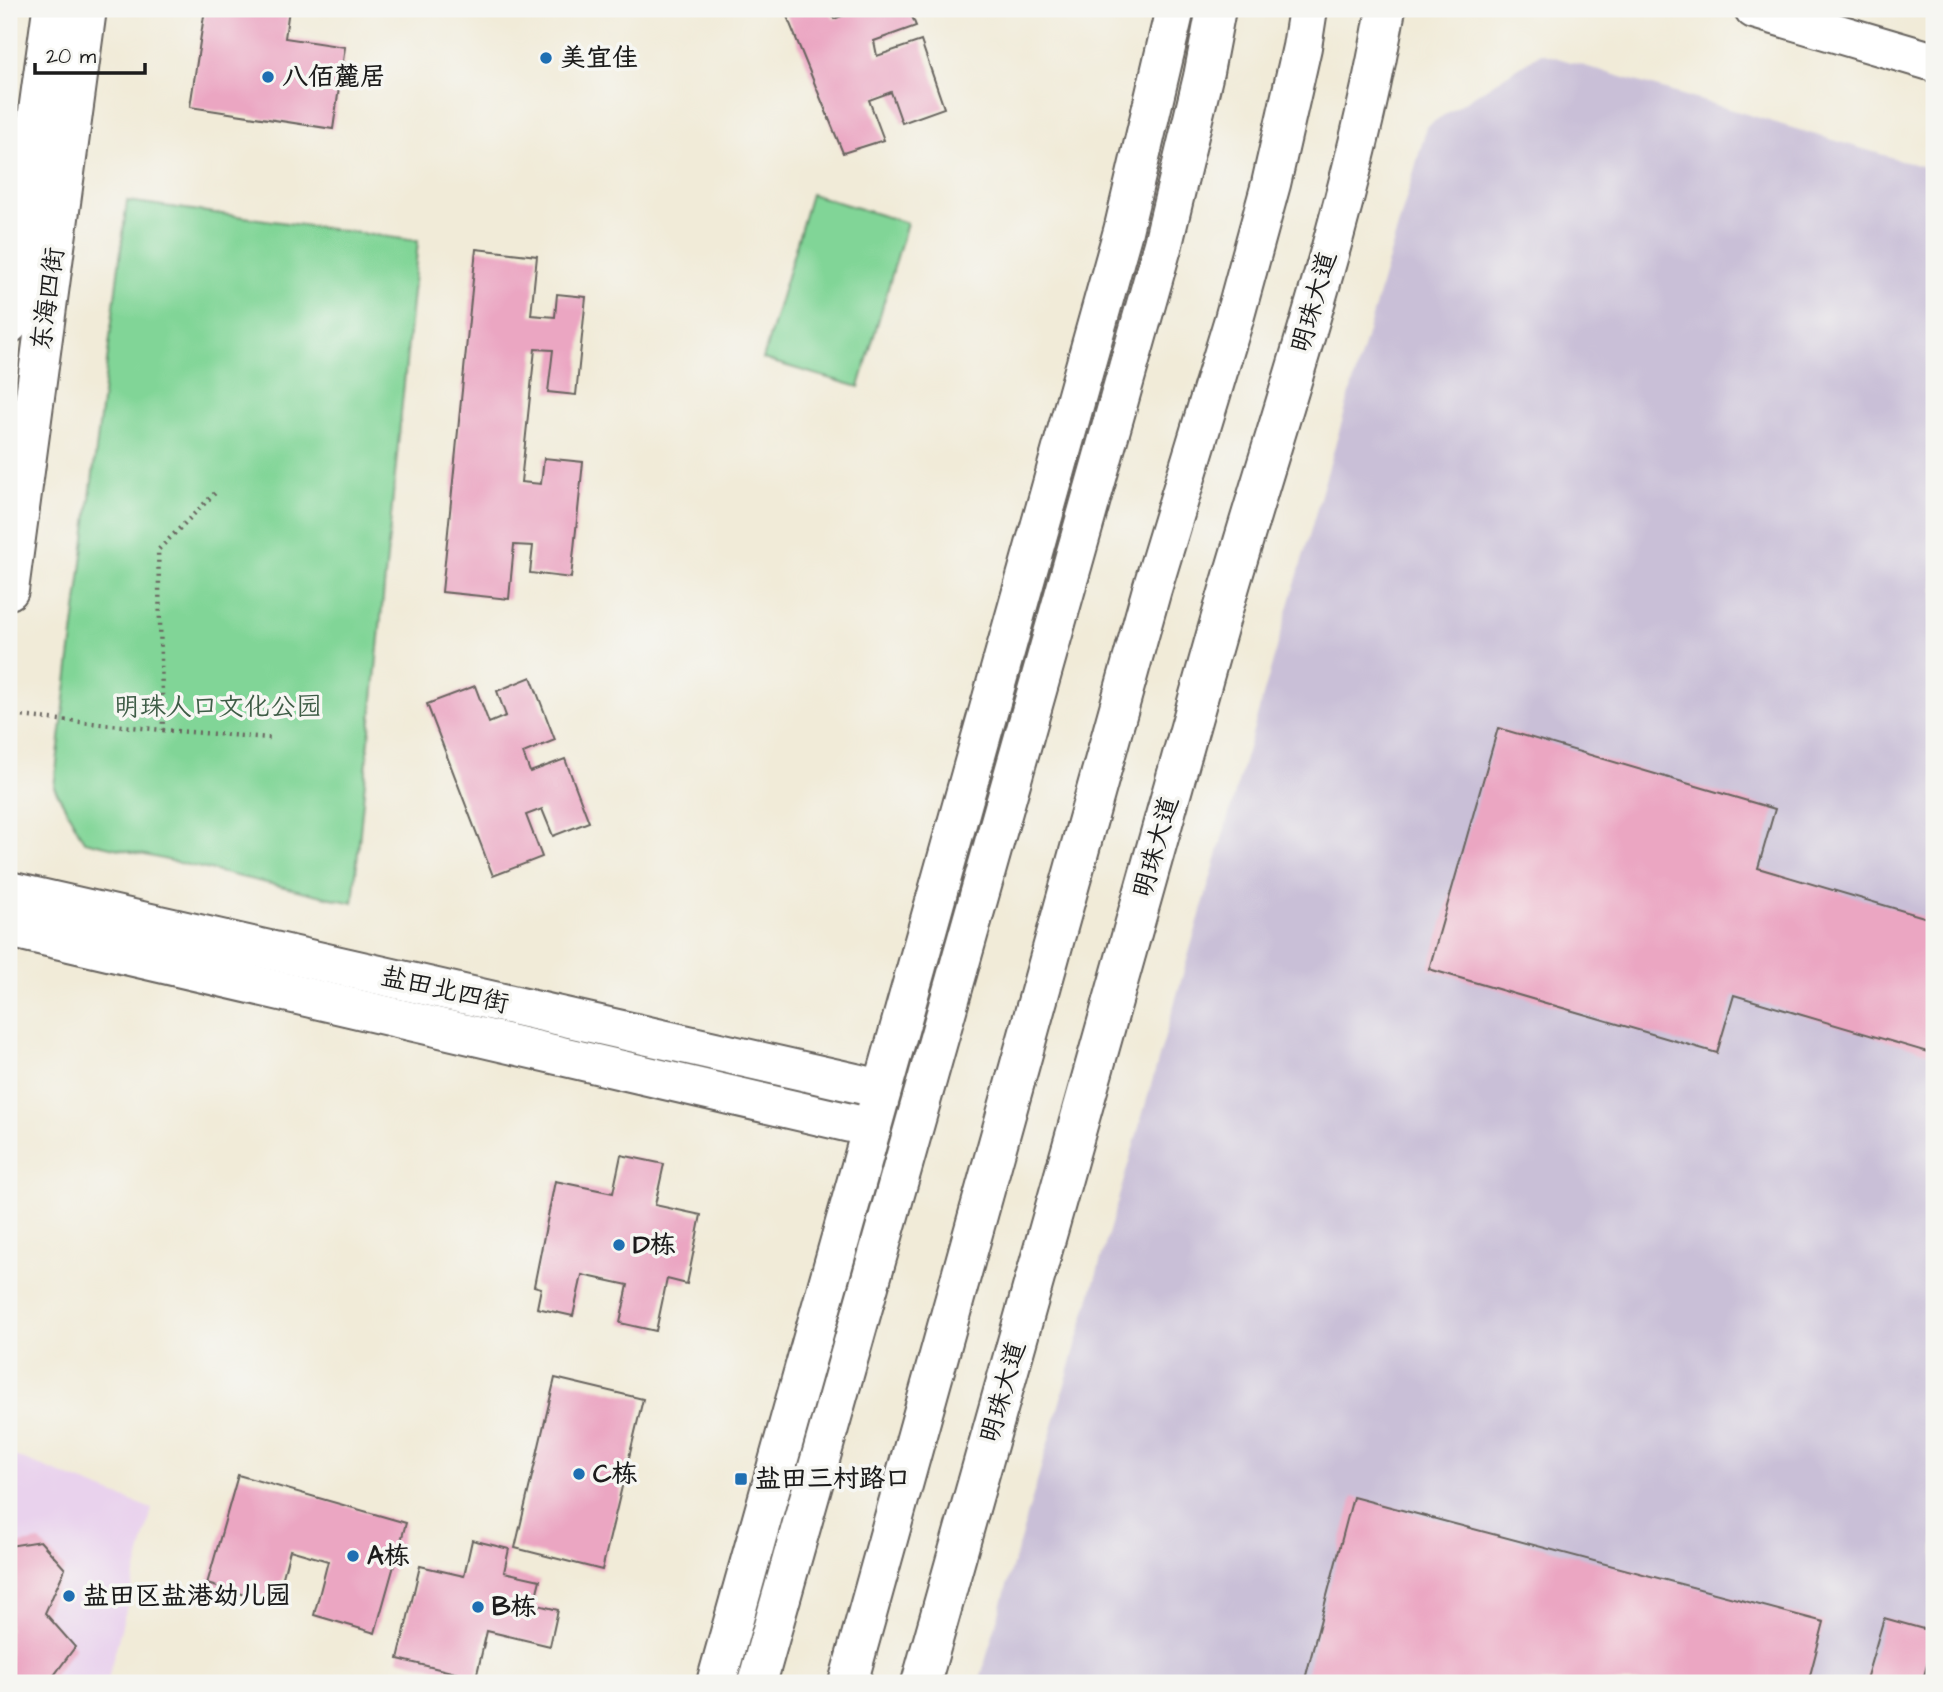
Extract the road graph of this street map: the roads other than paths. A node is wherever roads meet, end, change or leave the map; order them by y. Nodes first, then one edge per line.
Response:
1 (52, 9) edge
2 (88, 9) edge
3 (1175, 9) edge
4 (1216, 9) edge
5 (1308, 9) edge
6 (1385, 9) edge
7 (1754, 9) edge
8 (1934, 62) edge
9 (35, 163) edge
10 (9, 324) edge
11 (9, 590) edge
12 (9, 891) edge
13 (9, 928) edge
14 (882, 1089) junction
15 (872, 1128) junction
16 (716, 1683) edge
17 (757, 1683) edge
18 (848, 1683) edge
19 (921, 1683) edge

1 - 9 street, 东海四街
2 - 9 street, 东海四街
3 - 14 street
4 - 17 street
5 - 18 street
6 - 19 street, 明珠大道
7 - 8 street
9 - 10 street, 东海四街
9 - 11 street, 东海四街
12 - 14 street, 盐田北四街
13 - 15 street, 盐田北四街
14 - 15 street
15 - 16 street

